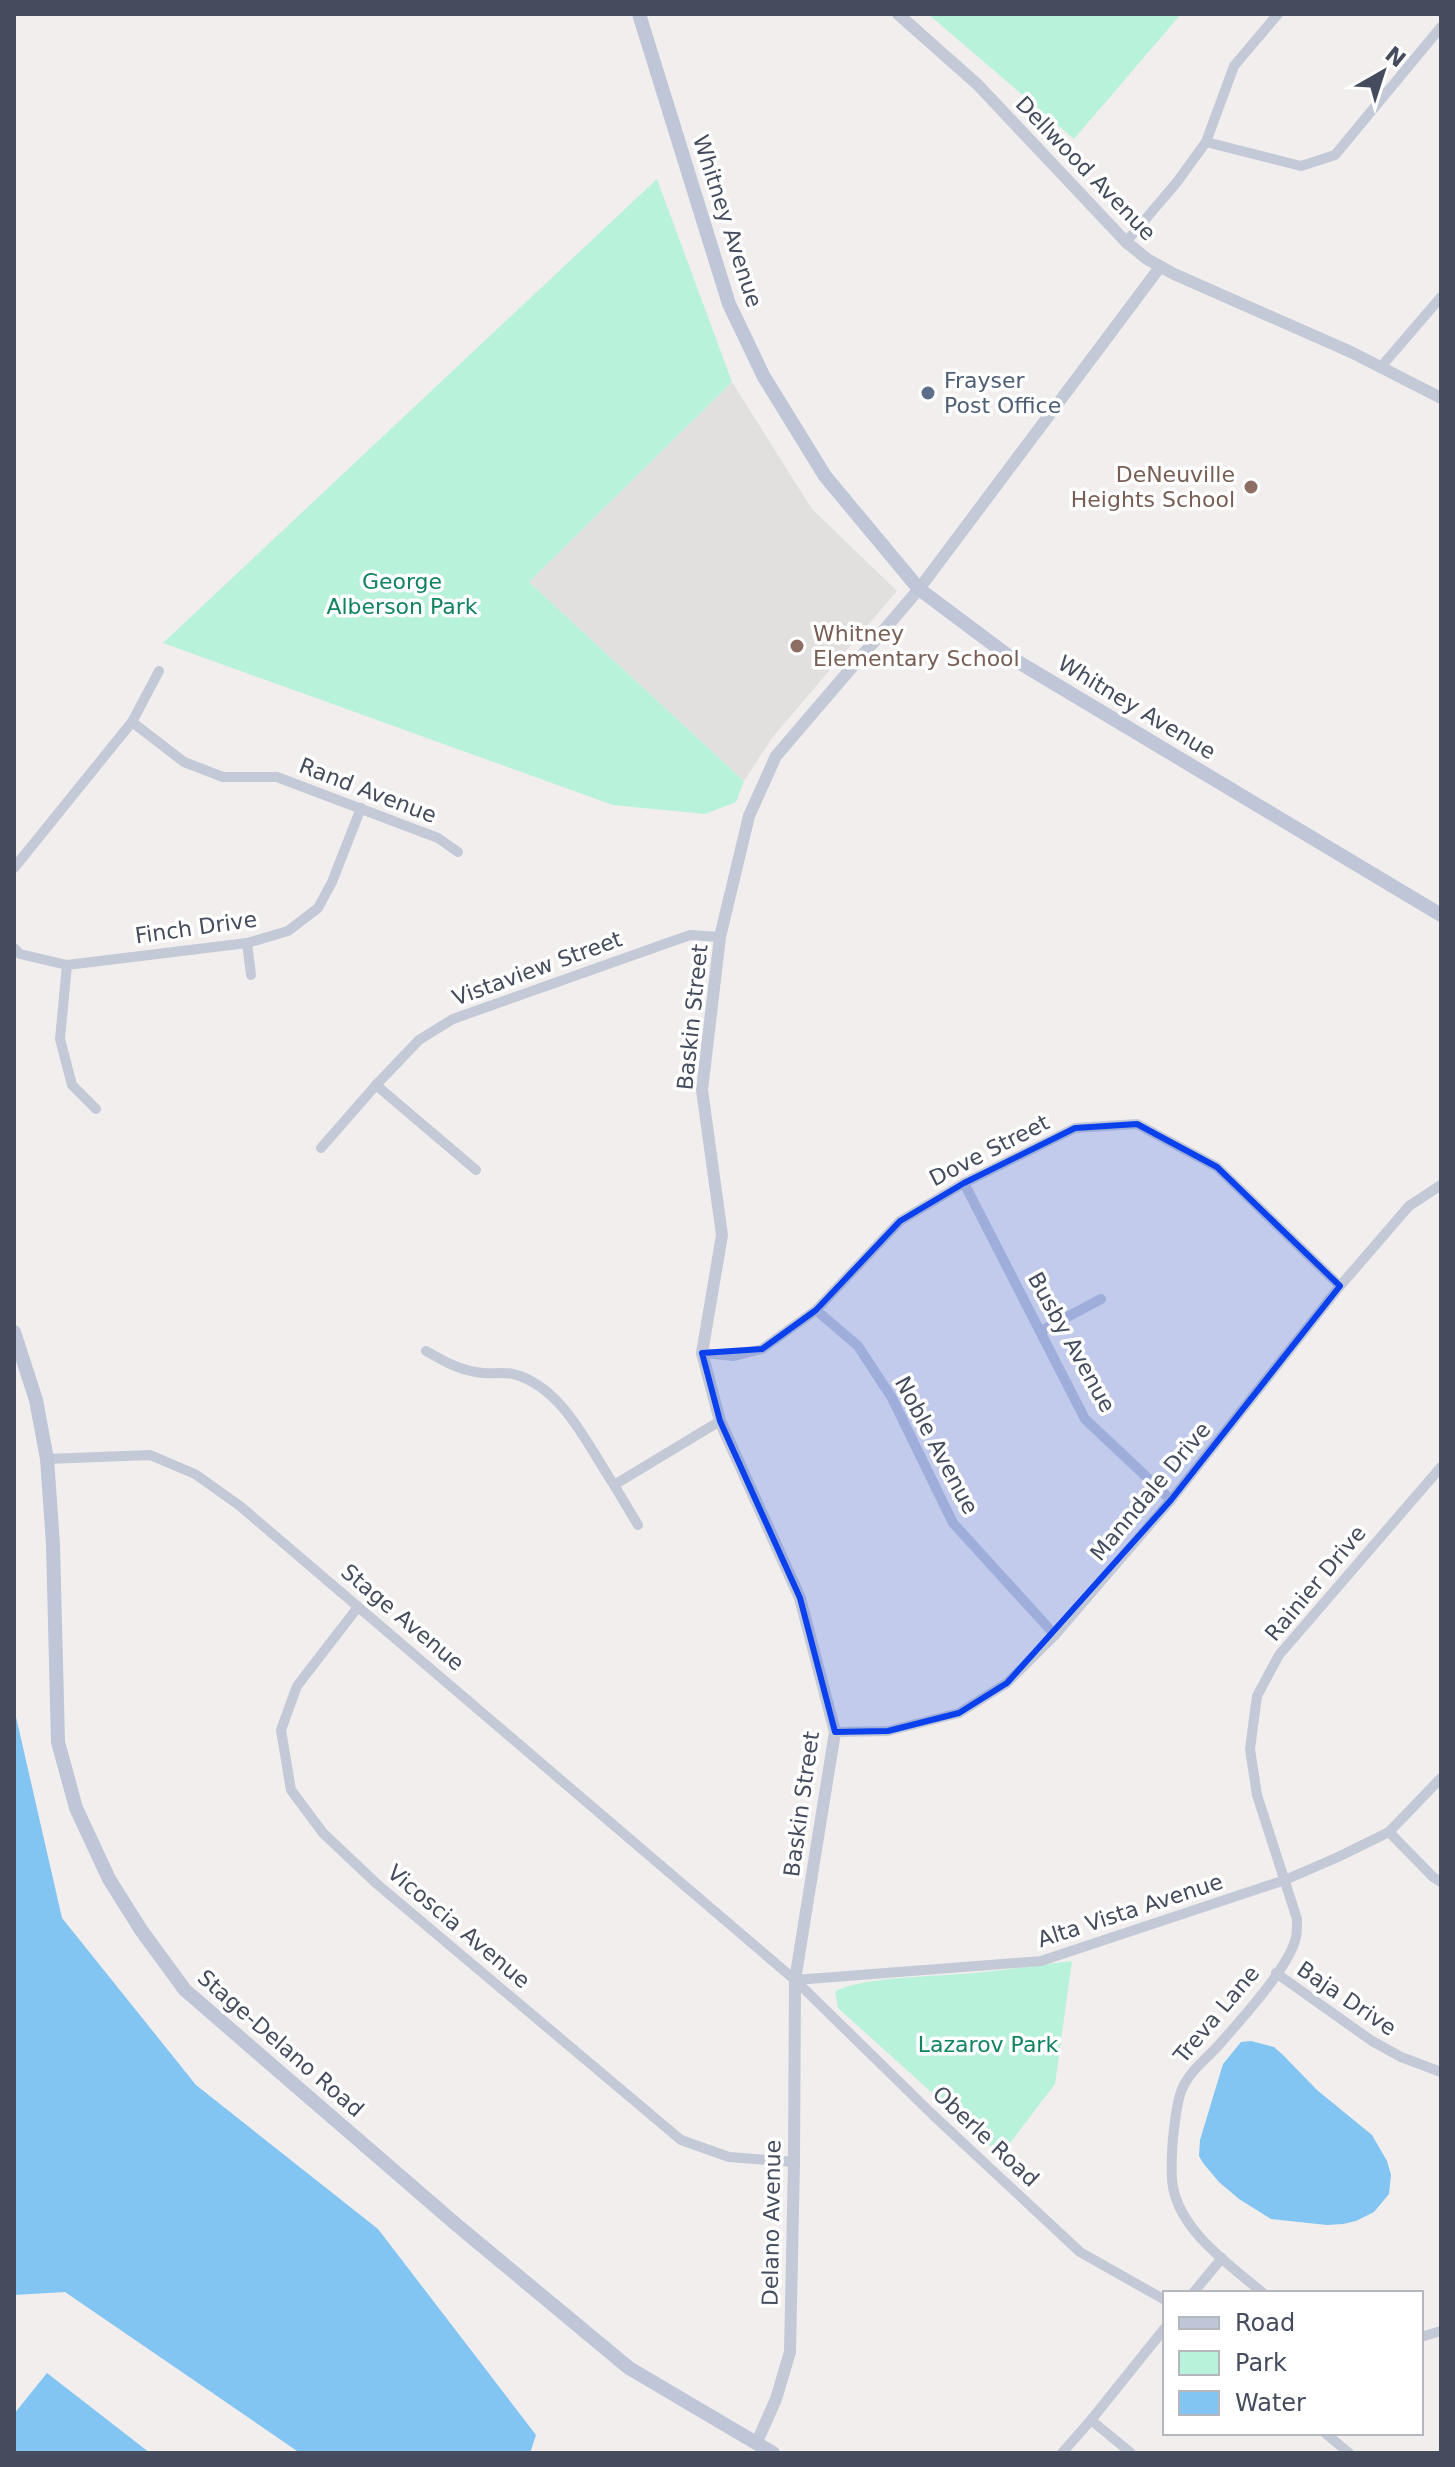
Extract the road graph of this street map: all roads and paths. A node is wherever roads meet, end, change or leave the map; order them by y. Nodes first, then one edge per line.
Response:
1 (639, 14) edge
2 (898, 14) edge
3 (1278, 14) edge
4 (1441, 27) edge
5 (1206, 142) junction
6 (1126, 242) junction
7 (1160, 267) junction
8 (1441, 297) edge
9 (1380, 368) junction
10 (1441, 398) edge
11 (919, 589) junction
12 (159, 671) dead end
13 (132, 722) junction
14 (361, 808) junction
15 (458, 852) dead end
16 (14, 868) edge
17 (1441, 915) edge
18 (720, 937) junction
19 (247, 943) junction
20 (14, 948) edge
21 (67, 965) junction
22 (251, 975) dead end
23 (376, 1085) junction
24 (96, 1109) dead end
25 (321, 1148) dead end
26 (476, 1170) dead end
27 (964, 1183) junction
28 (1441, 1185) edge
29 (1340, 1286) junction
30 (1101, 1299) dead end
31 (816, 1310) junction
32 (1041, 1331) junction
33 (14, 1332) edge
34 (426, 1351) dead end
35 (702, 1353) junction
36 (720, 1421) junction
37 (47, 1459) junction
38 (1441, 1467) edge
39 (614, 1485) junction
40 (1171, 1500) junction
41 (638, 1525) dead end
42 (358, 1607) junction
43 (1055, 1635) junction
44 (835, 1732) junction
45 (1441, 1778) edge
46 (1389, 1832) junction
47 (1285, 1880) junction
48 (1441, 1882) edge
49 (1276, 1973) junction
50 (795, 1980) junction
51 (1441, 2072) edge
52 (794, 2162) junction
53 (1222, 2258) junction
54 (1195, 2291) edge
55 (1261, 2291) edge
56 (1163, 2299) edge
57 (1163, 2330) edge
58 (1091, 2420) junction
59 (1327, 2435) edge
60 (757, 2442) junction
61 (773, 2453) edge
62 (1062, 2453) edge
63 (1131, 2453) edge
64 (1349, 2453) edge

1 - 11 main road, Whitney Avenue
2 - 6 street, Dellwood Avenue
3 - 5 street
4 - 5 street
5 - 6 street
6 - 7 street, Dellwood Avenue
7 - 9 street, Dellwood Avenue
7 - 11 street, Baskin Street
8 - 9 street
9 - 10 street, Dellwood Avenue
11 - 17 main road, Whitney Avenue
11 - 18 street, Baskin Street
12 - 13 street
13 - 14 street, Rand Avenue
13 - 16 street
14 - 15 street, Rand Avenue
14 - 19 street, Finch Drive
18 - 23 street, Vistaview Street
18 - 35 street, Baskin Street
19 - 21 street, Finch Drive
19 - 22 street
20 - 21 street, Finch Drive
21 - 24 street
23 - 25 street, Vistaview Street
23 - 26 street
27 - 29 street, Dove Street
27 - 31 street, Dove Street
27 - 32 street, Busby Avenue
28 - 29 street, Manndale Drive
29 - 40 street, Manndale Drive
30 - 32 street
31 - 35 street, Dove Street
31 - 43 street, Noble Avenue
32 - 40 street, Busby Avenue
33 - 37 main road
34 - 39 street
35 - 36 street, Baskin Street
36 - 39 street
36 - 44 street, Baskin Street
37 - 42 street, Stage Avenue
37 - 60 main road, Stage-Delano Road
38 - 47 street, Rainier Drive
39 - 41 street
40 - 43 street, Manndale Drive
42 - 50 street, Stage Avenue
42 - 52 street, Vicoscia Avenue
43 - 44 street, Manndale Drive
44 - 50 street, Baskin Street
45 - 46 street, Alta Vista Avenue
46 - 47 street, Alta Vista Avenue
46 - 48 street
47 - 49 street, Treva Lane
47 - 50 street, Alta Vista Avenue
49 - 51 street, Baja Drive
49 - 53 street, Treva Lane
50 - 52 street, Delano Avenue
50 - 56 street, Oberle Road
52 - 60 street, Delano Avenue
53 - 54 street
53 - 55 street, Treva Lane
57 - 58 street
58 - 62 street
58 - 63 street
59 - 64 street
60 - 61 main road

